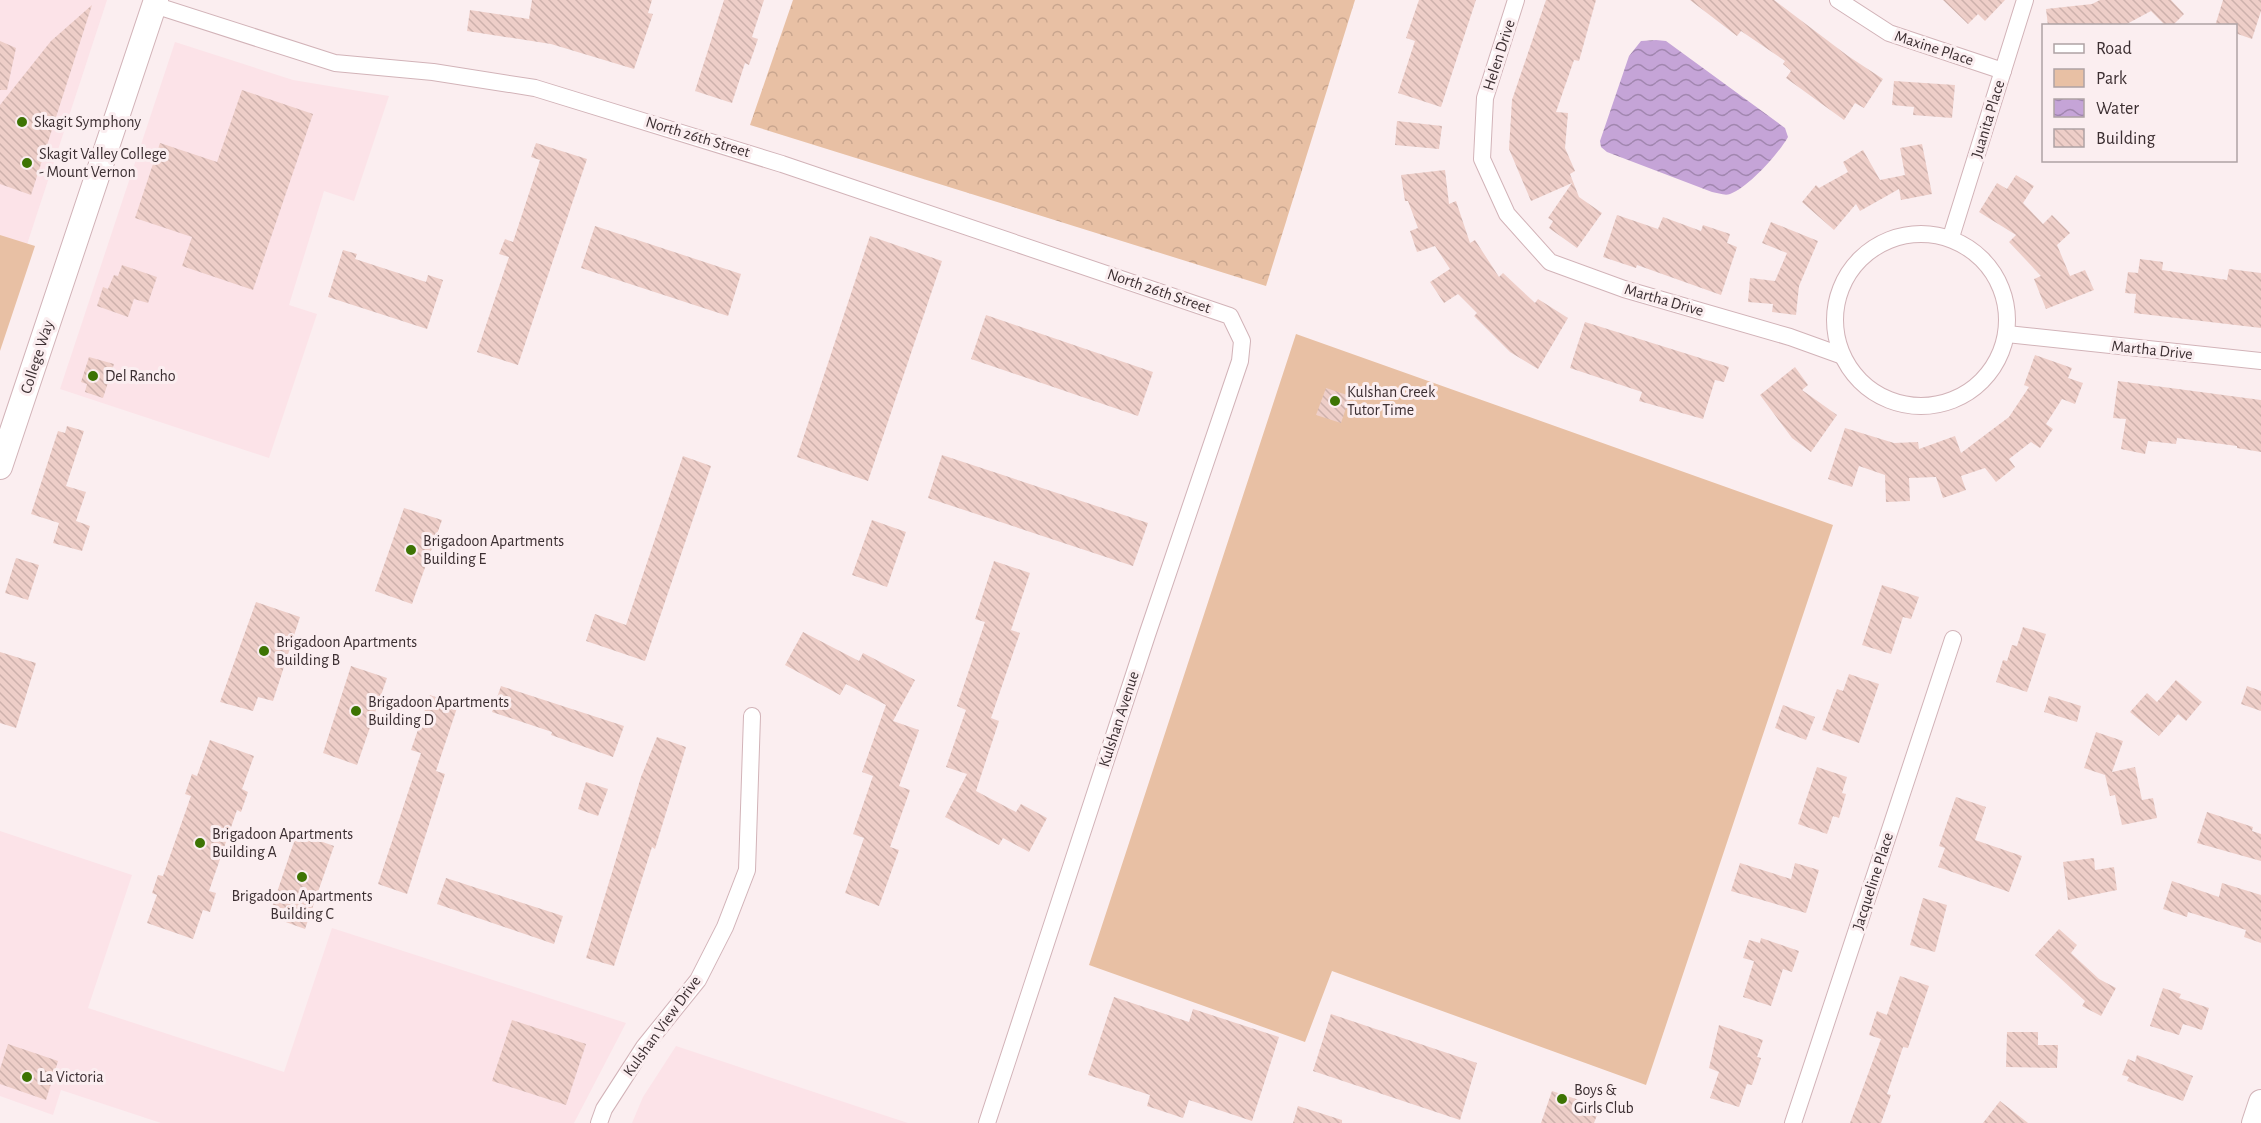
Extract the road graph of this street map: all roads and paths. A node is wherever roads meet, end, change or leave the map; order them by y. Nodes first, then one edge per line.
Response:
1 (1516, 0) edge
2 (1838, 0) edge
3 (2025, 0) edge
4 (155, 3) edge
5 (2003, 70) junction
6 (1507, 214) joint
7 (1951, 237) junction
8 (1230, 316) joint
9 (2007, 334) junction
10 (1840, 355) junction
11 (2261, 361) edge
12 (1, 465) edge
13 (1953, 639) dead end
14 (752, 716) dead end
15 (599, 1123) edge
16 (987, 1123) edge
17 (1793, 1123) edge

1 - 6 street, Helen Drive
2 - 5 street, Maxine Place
3 - 5 street, Juanita Place
4 - 8 street, North 26th Street
4 - 12 main road, College Way
5 - 7 street, Juanita Place
6 - 10 street, Martha Drive
7 - 9 street
7 - 10 street
8 - 16 street, Kulshan Avenue
9 - 10 street
9 - 11 street, Martha Drive
13 - 17 street, Jacqueline Place
14 - 15 street, Kulshan View Drive

